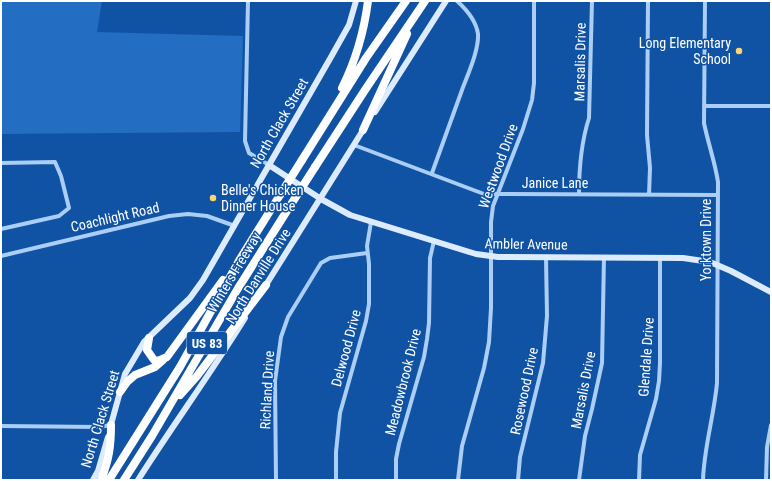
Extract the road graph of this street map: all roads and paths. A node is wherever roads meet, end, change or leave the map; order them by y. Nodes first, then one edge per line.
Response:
1 (248, 1) edge
2 (356, 1) edge
3 (368, 1) edge
4 (406, 1) edge
5 (446, 1) edge
6 (457, 1) edge
7 (534, 1) edge
8 (592, 1) edge
9 (648, 1) edge
10 (705, 1) edge
11 (424, 3) edge
12 (704, 106) junction
13 (771, 106) edge
14 (321, 128) junction
15 (363, 130) junction
16 (354, 145) junction
17 (1, 163) edge
18 (269, 165) junction
19 (432, 173) junction
20 (579, 194) junction
21 (497, 195) junction
22 (649, 195) junction
23 (718, 195) junction
24 (321, 199) junction
25 (371, 222) junction
26 (235, 226) junction
27 (1, 229) edge
28 (434, 241) junction
29 (368, 253) junction
30 (1, 256) edge
31 (490, 256) junction
32 (546, 257) junction
33 (604, 257) junction
34 (660, 258) junction
35 (240, 259) junction
36 (718, 265) junction
37 (266, 285) junction
38 (771, 292) edge
39 (149, 338) junction
40 (167, 358) junction
41 (120, 392) junction
42 (168, 409) junction
43 (111, 425) junction
44 (771, 425) edge
45 (1, 426) edge
46 (93, 480) edge
47 (101, 480) edge
48 (108, 480) edge
49 (124, 480) edge
50 (138, 480) edge
51 (276, 480) edge
52 (336, 480) edge
53 (396, 480) edge
54 (458, 480) edge
55 (518, 480) edge
56 (579, 480) edge
57 (639, 480) edge
58 (703, 480) edge
59 (766, 480) edge

1 - 18 street
2 - 18 main road, North Clack Street
3 - 14 highway
4 - 14 highway, Winters Freeway / US 83
5 - 15 main road, North Danville Drive
6 - 19 street
7 - 21 street, Westwood Drive
8 - 20 street, Marsalis Drive
9 - 22 street
10 - 12 street, Yorktown Drive
11 - 15 highway
11 - 42 highway, Winters Freeway / US 83, bridge
12 - 13 street
12 - 23 street, Yorktown Drive
14 - 35 highway, Winters Freeway / US 83, bridge
15 - 16 main road, North Danville Drive
16 - 19 street, Janice Lane
16 - 24 main road, North Danville Drive
17 - 27 street
18 - 24 main road, Ambler Avenue
18 - 26 main road, North Clack Street
19 - 21 street, Janice Lane
20 - 21 street, Janice Lane
20 - 22 street, Janice Lane
21 - 31 street, Westwood Drive
22 - 23 street, Janice Lane
23 - 36 street, Yorktown Drive
24 - 25 main road, Ambler Avenue
24 - 37 main road, North Danville Drive
25 - 28 main road, Ambler Avenue
25 - 29 street, Delwood Drive
26 - 30 street, Coachlight Road
26 - 39 main road, North Clack Street
28 - 31 main road, Ambler Avenue
28 - 53 street, Meadowbrook Drive
29 - 51 street, Richland Drive
29 - 52 street, Delwood Drive
31 - 32 main road, Ambler Avenue
31 - 54 street, Westwood Drive
32 - 33 main road, Ambler Avenue
32 - 55 street, Rosewood Drive
33 - 34 main road, Ambler Avenue
33 - 56 street, Marsalis Drive
34 - 36 main road, Ambler Avenue
34 - 57 street, Glendale Drive
35 - 40 highway
35 - 48 highway, Winters Freeway / US 83
36 - 38 main road, Ambler Avenue
36 - 58 street, Yorktown Drive
37 - 42 highway
37 - 50 main road, North Danville Drive
39 - 40 highway
39 - 41 main road, North Clack Street
40 - 41 highway
41 - 43 main road, North Clack Street
42 - 49 highway, Winters Freeway / US 83
43 - 45 street
43 - 46 main road, North Clack Street
43 - 47 highway
44 - 59 street

